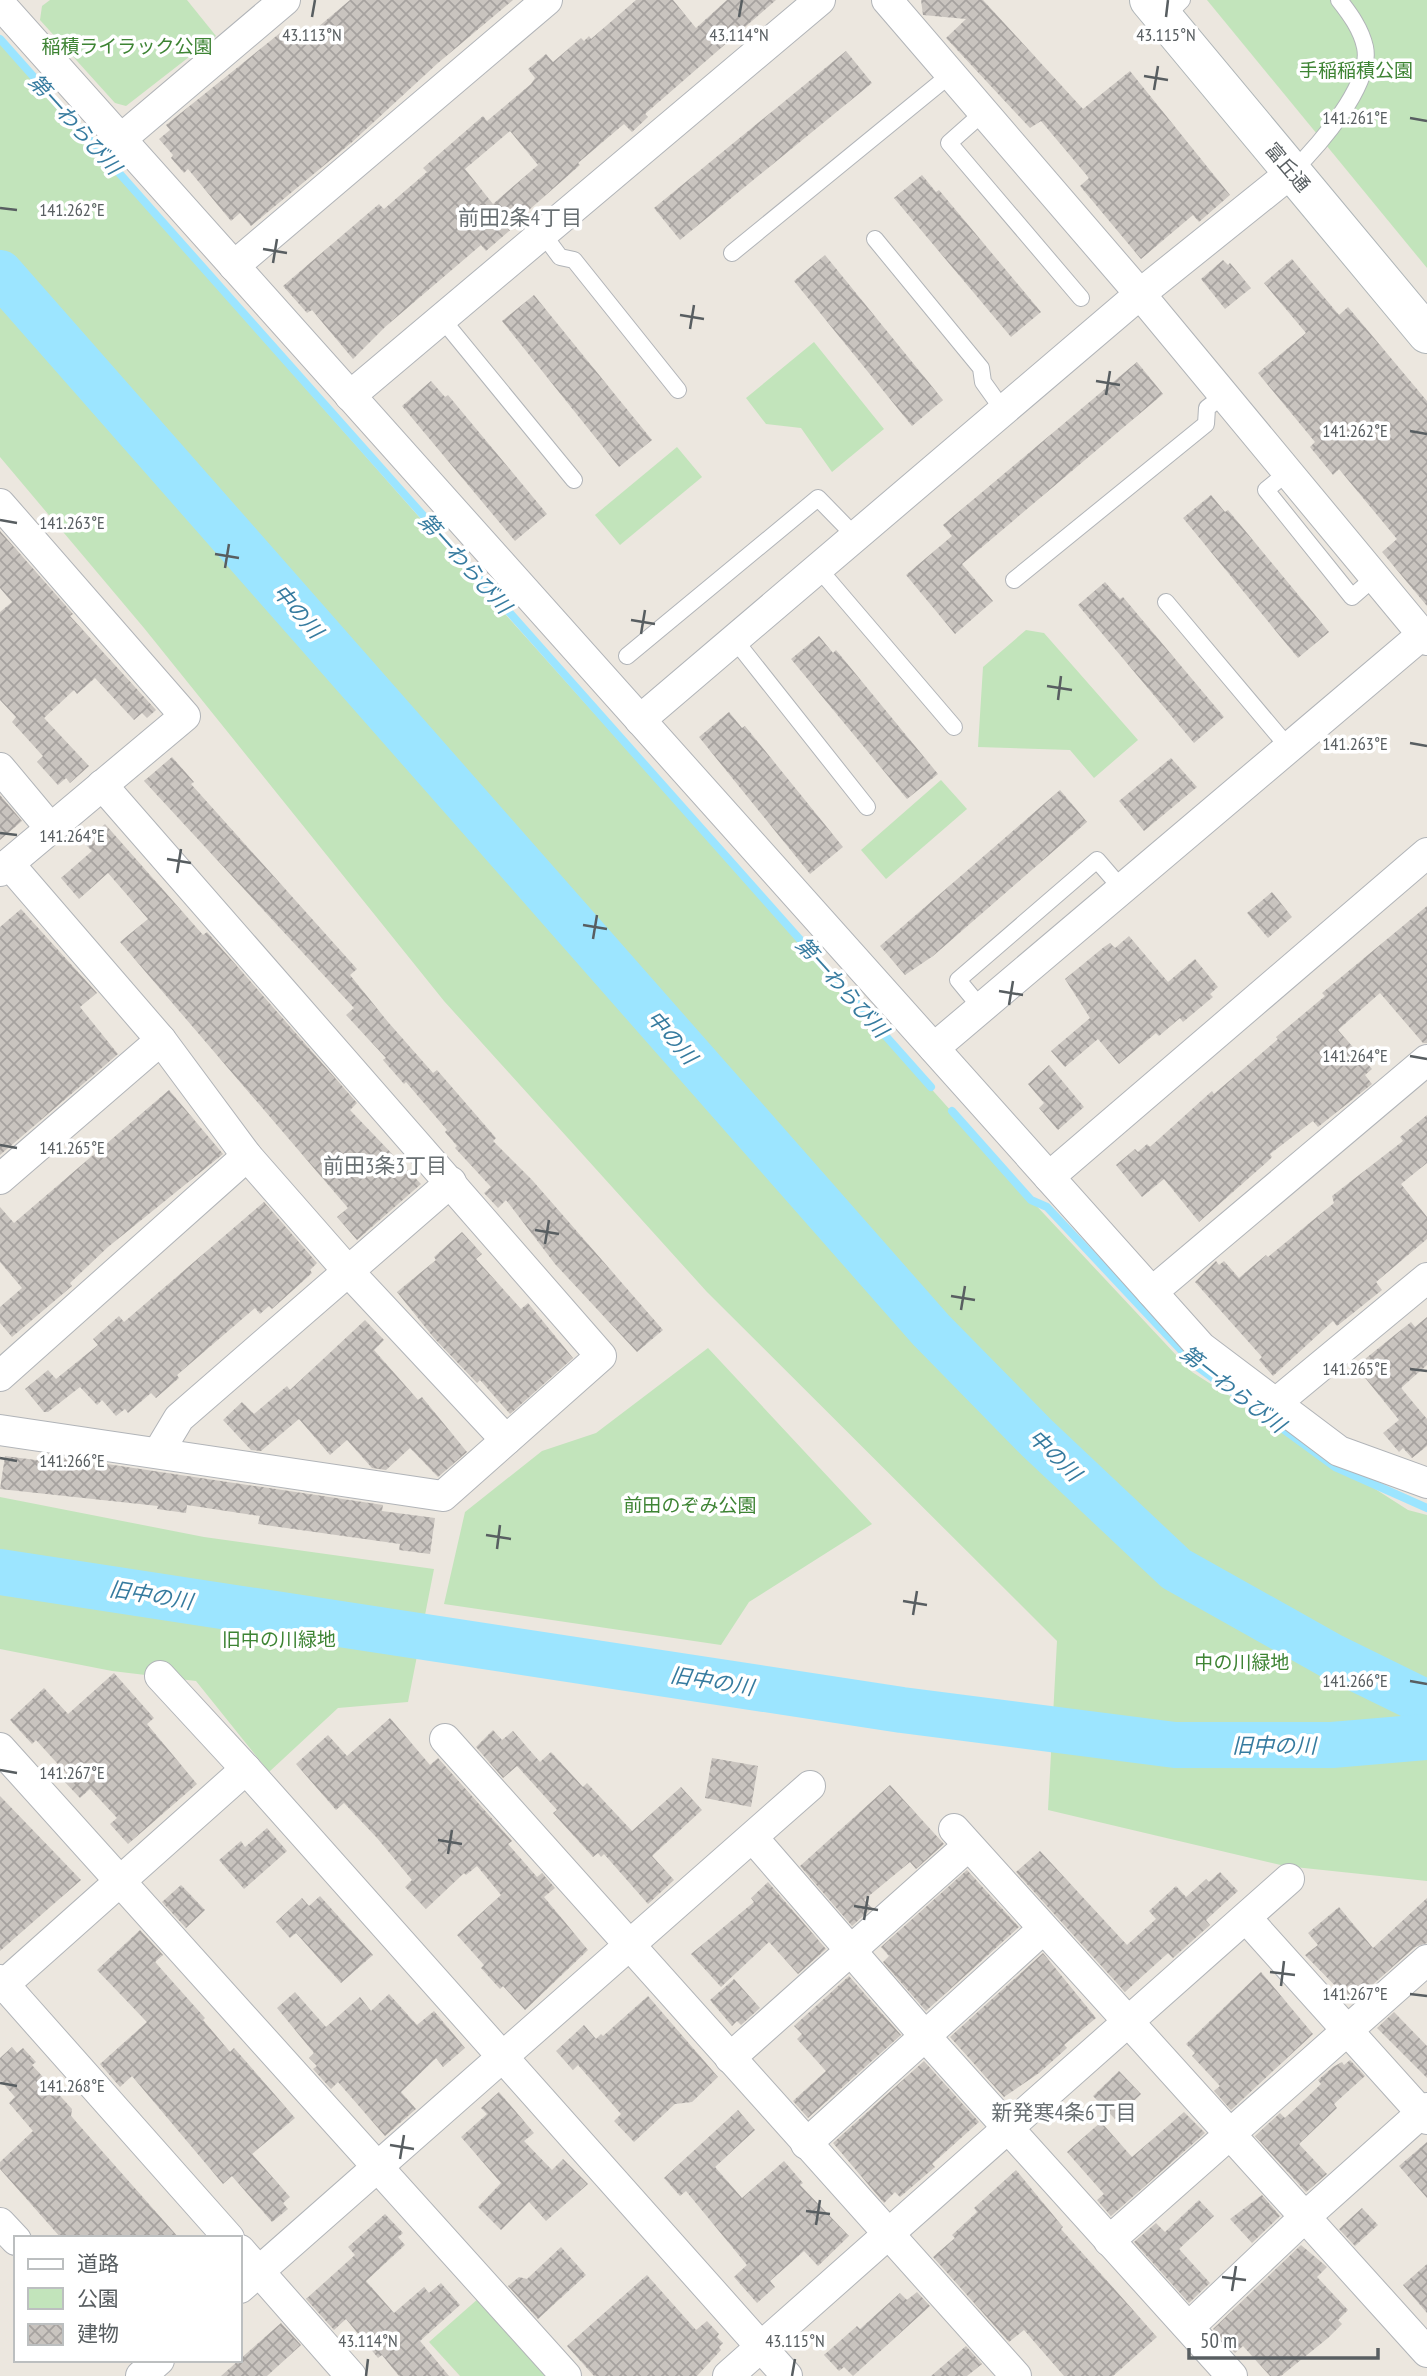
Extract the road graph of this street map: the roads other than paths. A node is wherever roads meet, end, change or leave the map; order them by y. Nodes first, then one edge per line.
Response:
1 (285, 0) edge
2 (547, 0) edge
3 (820, 0) edge
4 (887, 0) edge
5 (1339, 0) edge
6 (12, 6) edge
7 (1165, 6) edge
8 (951, 74) junction
9 (984, 112) junction
10 (121, 139) junction
11 (1292, 172) junction
12 (543, 234) junction
13 (875, 239) dead end
14 (732, 253) dead end
15 (234, 266) junction
16 (1140, 294) junction
17 (1081, 299) dead end
18 (442, 318) junction
19 (1427, 334) edge
20 (678, 390) dead end
21 (1224, 394) junction
22 (350, 396) junction
23 (1003, 410) junction
24 (575, 481) dead end
25 (0, 504) edge
26 (855, 536) junction
27 (818, 568) junction
28 (1014, 580) dead end
29 (1166, 602) dead end
30 (1425, 637) edge
31 (734, 639) junction
32 (627, 656) dead end
33 (640, 720) junction
34 (954, 727) dead end
35 (1289, 748) junction
36 (0, 768) edge
37 (103, 786) junction
38 (867, 807) dead end
39 (51, 829) junction
40 (1427, 853) edge
41 (4, 868) edge
42 (161, 1040) junction
43 (934, 1048) junction
44 (1427, 1060) edge
45 (247, 1156) junction
46 (1049, 1177) junction
47 (0, 1180) edge
48 (451, 1182) junction
49 (347, 1270) junction
50 (1427, 1278) edge
51 (1152, 1292) junction
52 (0, 1376) edge
53 (1276, 1403) junction
54 (0, 1430) edge
55 (506, 1440) junction
56 (158, 1454) junction
57 (1427, 1483) edge
58 (160, 1676) dead end
59 (445, 1739) dead end
60 (0, 1748) edge
61 (246, 1769) junction
62 (810, 1786) dead end
63 (753, 1838) junction
64 (1289, 1880) dead end
65 (118, 1881) junction
66 (1247, 1919) junction
67 (1042, 1930) junction
68 (631, 1944) junction
69 (850, 1950) junction
70 (1427, 1960) edge
71 (1, 1984) edge
72 (1127, 2023) junction
73 (1346, 2030) junction
74 (924, 2035) junction
75 (503, 2056) junction
76 (730, 2058) junction
77 (1425, 2113) edge
78 (1009, 2126) junction
79 (1230, 2135) junction
80 (806, 2144) junction
81 (377, 2167) junction
82 (1306, 2216) junction
83 (0, 2223) edge
84 (888, 2233) junction
85 (227, 2236) edge
86 (14, 2238) edge
87 (1109, 2241) junction
88 (246, 2270) edge
89 (1189, 2327) junction
90 (762, 2345) junction
91 (1427, 2352) edge
92 (127, 2362) edge
93 (157, 2362) edge
94 (140, 2376) edge
95 (351, 2376) edge
96 (566, 2376) edge
97 (728, 2376) edge
98 (788, 2376) edge
99 (1016, 2376) edge
100 (1232, 2376) edge

1 - 10 street
2 - 15 street
3 - 12 street
4 - 8 street
5 - 11 lane
6 - 10 street
7 - 11 street, 富丘通
8 - 9 street
8 - 14 lane
9 - 16 street
9 - 17 lane
10 - 15 street
11 - 16 street
11 - 19 street, 富丘通
12 - 18 street
12 - 20 lane
13 - 23 lane
15 - 22 street
16 - 21 street
16 - 23 street
18 - 22 street
18 - 24 lane
21 - 28 lane
21 - 30 street
22 - 33 street
23 - 26 street
25 - 37 street
26 - 27 street
26 - 32 lane
27 - 31 street
27 - 34 lane
29 - 35 lane
30 - 35 street
31 - 33 street
31 - 38 lane
33 - 43 street
35 - 43 street
36 - 39 street
37 - 39 street
37 - 48 street
39 - 41 street
40 - 46 street
41 - 42 street
42 - 45 street
42 - 47 street
43 - 46 street
44 - 51 street
45 - 49 street
45 - 52 street
46 - 51 street
48 - 49 street
48 - 55 street
49 - 55 street
49 - 56 street
50 - 53 street
51 - 53 street
53 - 57 street
54 - 56 street
55 - 56 street
58 - 61 street
59 - 68 street
60 - 65 street
61 - 65 street
61 - 75 street
62 - 63 street
63 - 68 street
63 - 69 street
64 - 66 street
65 - 71 street
65 - 81 street
66 - 72 street
66 - 73 street
67 - 69 street
67 - 72 street
67 - 74 street
68 - 75 street
68 - 76 street
69 - 74 street
69 - 76 street
70 - 73 street
71 - 85 street
72 - 78 street
72 - 79 street
73 - 77 street
73 - 79 street
74 - 78 street
74 - 80 street
75 - 81 street
75 - 90 street
76 - 80 street
77 - 82 street
78 - 84 street
78 - 87 street
79 - 82 street
79 - 87 street
80 - 84 street
81 - 88 street
81 - 96 street
82 - 89 street
82 - 91 street
83 - 86 street
84 - 90 street
84 - 99 street
87 - 89 street
88 - 95 street
89 - 100 street
90 - 97 street
90 - 98 street
92 - 94 street
93 - 94 street

